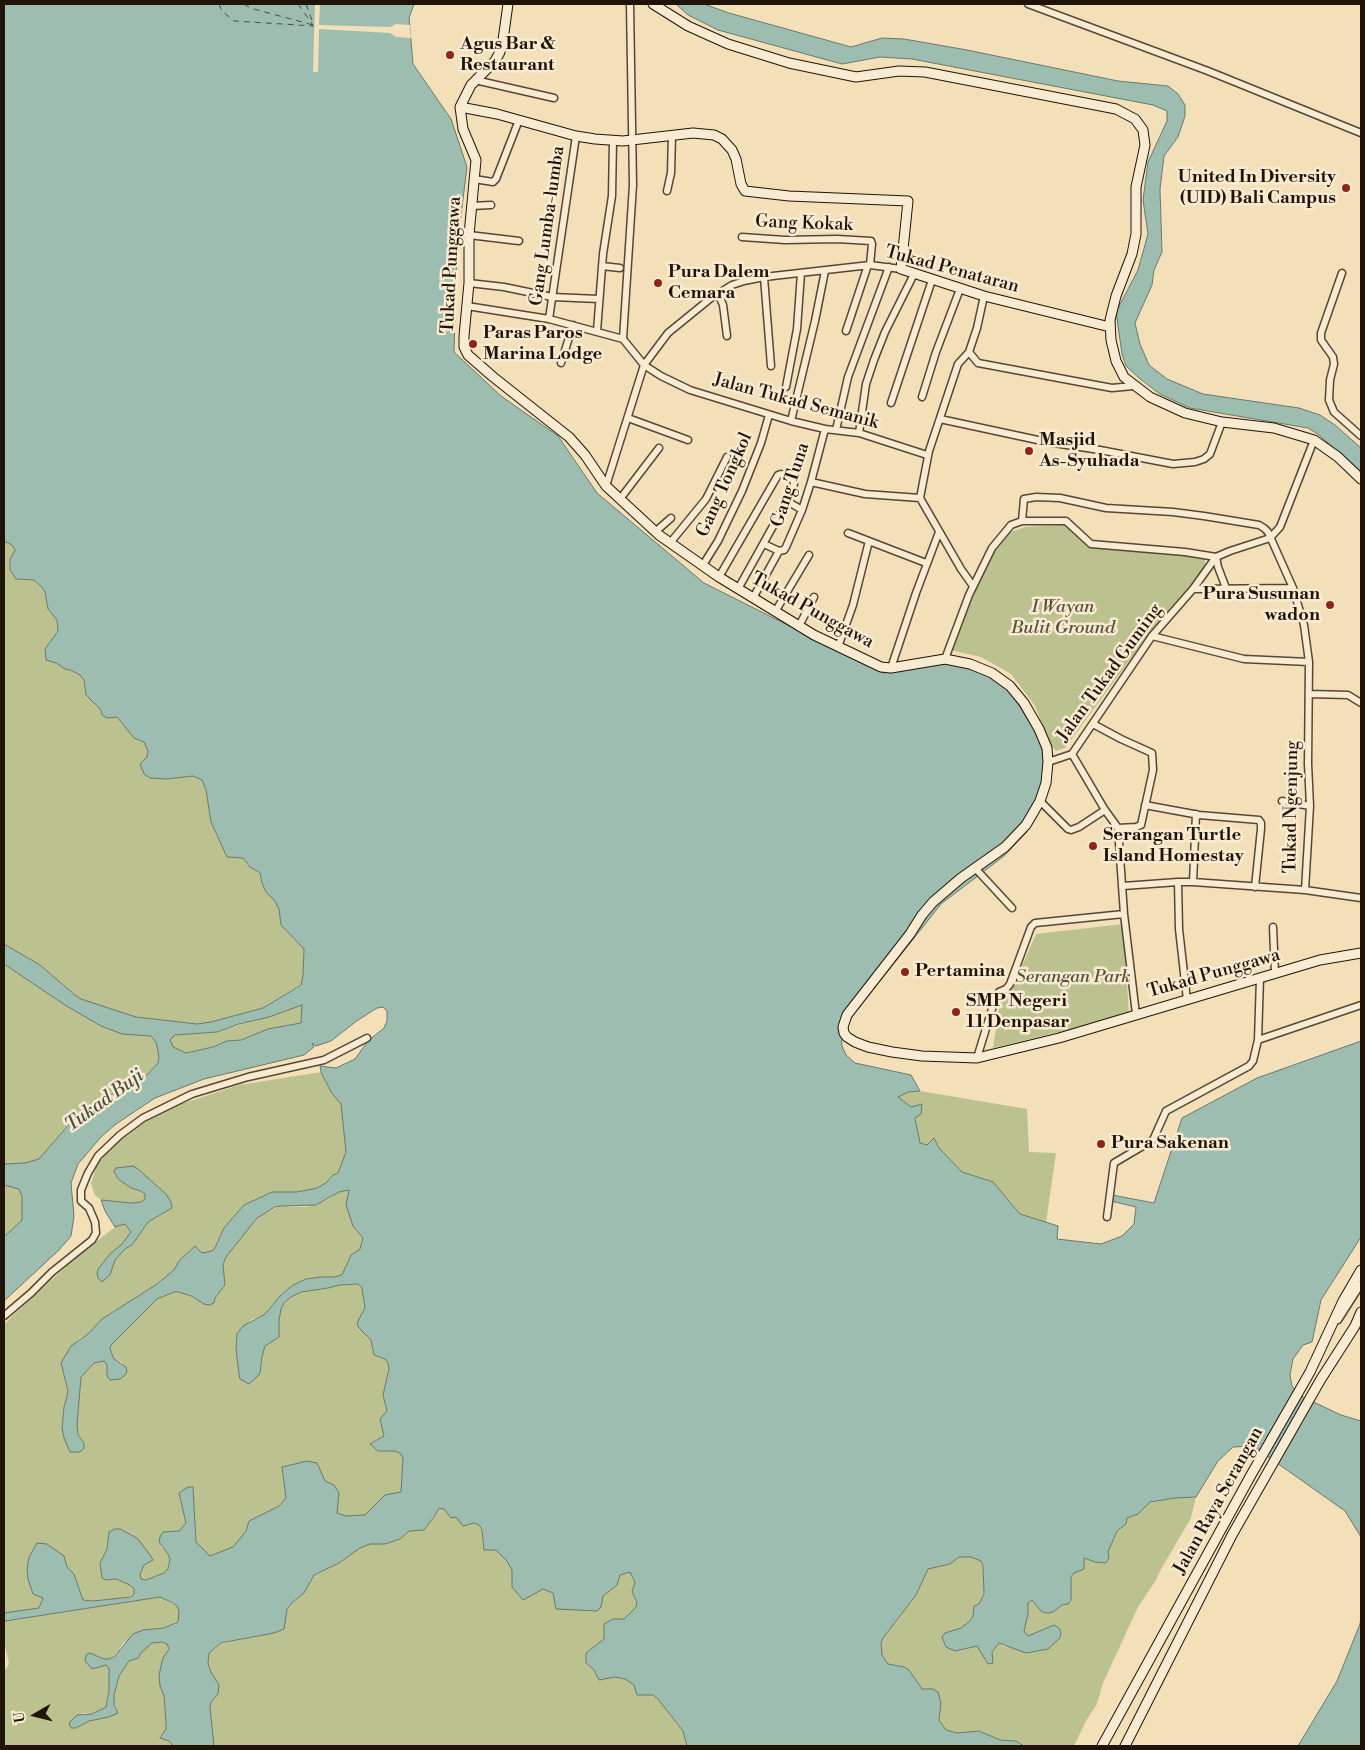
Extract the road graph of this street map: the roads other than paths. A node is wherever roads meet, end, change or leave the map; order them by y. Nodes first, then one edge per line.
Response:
1 (508, 4) edge
2 (630, 4) edge
3 (653, 4) edge
4 (1028, 4) edge
5 (475, 80) junction
6 (554, 98) dead end
7 (460, 107) junction
8 (519, 120) junction
9 (1361, 133) edge
10 (672, 135) junction
11 (576, 136) junction
12 (633, 140) junction
13 (613, 141) junction
14 (474, 178) junction
15 (667, 191) dead end
16 (491, 205) dead end
17 (471, 206) junction
18 (469, 235) junction
19 (742, 237) dead end
20 (519, 241) dead end
21 (869, 265) junction
22 (602, 266) junction
23 (889, 267) junction
24 (620, 268) dead end
25 (901, 270) junction
26 (825, 271) junction
27 (801, 273) junction
28 (1342, 273) dead end
29 (914, 274) junction
30 (764, 277) junction
31 (932, 280) junction
32 (469, 283) junction
33 (960, 289) junction
34 (718, 294) junction
35 (984, 296) junction
36 (552, 297) junction
37 (599, 299) junction
38 (467, 306) junction
39 (549, 319) junction
40 (572, 325) junction
41 (1110, 326) junction
42 (598, 331) junction
43 (846, 331) dead end
44 (727, 336) dead end
45 (623, 338) junction
46 (969, 352) junction
47 (560, 363) dead end
48 (644, 365) junction
49 (771, 366) dead end
50 (1134, 386) junction
51 (786, 387) dead end
52 (922, 397) dead end
53 (891, 402) dead end
54 (769, 415) junction
55 (628, 418) junction
56 (940, 419) junction
57 (791, 421) junction
58 (1222, 422) junction
59 (825, 429) junction
60 (836, 430) junction
61 (859, 434) junction
62 (1361, 436) edge
63 (688, 440) dead end
64 (1314, 440) junction
65 (659, 448) dead end
66 (927, 455) junction
67 (727, 457) dead end
68 (1361, 479) edge
69 (811, 482) junction
70 (606, 486) junction
71 (920, 498) junction
72 (620, 499) junction
73 (787, 501) junction
74 (802, 510) junction
75 (672, 518) dead end
76 (1022, 521) junction
77 (655, 532) dead end
78 (939, 532) junction
79 (848, 533) dead end
80 (1270, 538) junction
81 (869, 541) junction
82 (670, 543) junction
83 (764, 544) junction
84 (779, 551) junction
85 (809, 555) dead end
86 (1216, 558) junction
87 (926, 563) junction
88 (703, 565) junction
89 (720, 577) junction
90 (974, 586) junction
91 (1226, 588) junction
92 (1293, 588) junction
93 (738, 589) junction
94 (1193, 589) junction
95 (814, 597) dead end
96 (753, 598) junction
97 (774, 612) junction
98 (799, 626) junction
99 (1152, 636) junction
100 (838, 647) junction
101 (945, 659) junction
102 (1309, 662) junction
103 (891, 668) junction
104 (1309, 694) junction
105 (1361, 703) edge
106 (1093, 724) junction
107 (1072, 754) junction
108 (1048, 762) junction
109 (1040, 801) junction
110 (1282, 801) dead end
111 (1145, 805) junction
112 (1310, 806) junction
113 (1105, 810) junction
114 (1196, 814) junction
115 (1118, 828) junction
116 (975, 868) junction
117 (1178, 882) junction
118 (1193, 882) junction
119 (1123, 886) junction
120 (1255, 887) junction
121 (1305, 890) junction
122 (1361, 898) edge
123 (1012, 908) dead end
124 (1124, 914) junction
125 (1273, 927) dead end
126 (1361, 953) edge
127 (1275, 973) junction
128 (1260, 978) junction
129 (1187, 1000) junction
130 (1361, 1005) edge
131 (1136, 1014) junction
132 (367, 1038) dead end
133 (1258, 1040) junction
134 (977, 1058) junction
135 (1107, 1217) dead end
136 (1361, 1270) edge
137 (1361, 1284) edge
138 (1361, 1312) edge
139 (4, 1316) edge
140 (1361, 1317) edge
141 (1355, 1326) junction
142 (1324, 1342) junction
143 (1229, 1514) junction
144 (1240, 1521) junction
145 (1102, 1746) edge
146 (1125, 1746) edge

1 - 5 street
2 - 12 street
3 - 41 street
4 - 9 street
5 - 6 street
5 - 7 street
7 - 8 street
7 - 14 street, Tukad Punggawa
8 - 11 street
8 - 14 street
10 - 12 street
10 - 15 street
10 - 25 street
11 - 13 street
11 - 36 street, Gang Lumba-lumba
12 - 13 street
12 - 45 street
13 - 22 street
14 - 17 street, Tukad Punggawa
16 - 17 street
17 - 18 street, Tukad Punggawa
18 - 20 street
18 - 32 street, Tukad Punggawa
19 - 21 street, Gang Kokak
21 - 23 street, Tukad Penataran
21 - 26 street, Tukad Penataran
21 - 43 street
22 - 24 street
22 - 37 street
23 - 25 street, Tukad Penataran
23 - 60 street
25 - 29 street, Tukad Penataran
26 - 27 street, Tukad Penataran
26 - 57 street
27 - 30 street, Tukad Penataran
27 - 51 street
28 - 62 street
29 - 31 street, Tukad Penataran
29 - 61 street
30 - 34 street, Tukad Penataran
30 - 49 street
31 - 33 street, Tukad Penataran
31 - 53 street
32 - 36 street
32 - 38 street, Tukad Punggawa
33 - 35 street, Tukad Penataran
33 - 52 street
34 - 44 street
34 - 48 street, Tukad Penataran
35 - 41 street, Tukad Penataran
35 - 46 street
36 - 37 street
36 - 39 street, Gang Lumba-lumba
37 - 42 street
38 - 39 street
38 - 70 street, Tukad Punggawa
39 - 40 street
40 - 42 street
40 - 47 street
41 - 50 street
42 - 45 street
45 - 48 street, Jalan Tukad Semanik
46 - 50 street
46 - 56 street
48 - 54 street, Jalan Tukad Semanik
48 - 55 street, Tukad Penataran
50 - 58 street
54 - 57 street, Jalan Tukad Semanik
54 - 88 street, Gang Tongkol
55 - 63 street
55 - 70 street, Tukad Penataran
56 - 58 street
56 - 66 street
57 - 59 street, Jalan Tukad Semanik
58 - 64 street
59 - 60 street, Jalan Tukad Semanik
59 - 69 street, Gang Tuna
60 - 61 street, Jalan Tukad Semanik
61 - 66 street, Jalan Tukad Semanik
64 - 68 street
64 - 80 street
65 - 72 street
66 - 71 street
67 - 82 street
69 - 71 street
69 - 74 street, Gang Tuna
70 - 72 street, Tukad Punggawa
71 - 78 street
72 - 82 street, Tukad Punggawa
73 - 74 street
73 - 83 street
73 - 89 street
74 - 84 street, Gang Tuna
75 - 77 street
76 - 80 street
76 - 86 street
76 - 90 street
78 - 87 street
78 - 90 street
79 - 81 street
80 - 86 street
80 - 92 street, Tukad Ngenjung
81 - 87 street
81 - 100 street
82 - 88 street, Tukad Punggawa
83 - 84 street
83 - 93 street
84 - 96 street, Gang Tuna
85 - 97 street
86 - 91 street
86 - 94 street, Jalan Tukad Guming
87 - 103 street
88 - 89 street, Tukad Punggawa
89 - 93 street, Tukad Punggawa
90 - 101 street
91 - 92 street
91 - 94 street
92 - 102 street, Tukad Ngenjung
93 - 96 street, Tukad Punggawa
94 - 99 street, Jalan Tukad Guming
95 - 98 street
96 - 97 street, Tukad Punggawa
97 - 98 street, Tukad Punggawa
98 - 100 street, Tukad Punggawa
99 - 102 street
99 - 106 street, Jalan Tukad Guming
100 - 103 street, Tukad Punggawa
101 - 103 street, Tukad Punggawa
101 - 108 street, Tukad Punggawa
102 - 104 street, Tukad Ngenjung
104 - 105 street
104 - 112 street, Tukad Ngenjung
106 - 107 street, Jalan Tukad Guming
106 - 111 street
107 - 108 street, Jalan Tukad Guming
107 - 113 street
108 - 109 street, Tukad Punggawa
109 - 113 street
109 - 116 street, Tukad Punggawa
110 - 112 street
111 - 114 street
111 - 115 street
112 - 121 street, Tukad Ngenjung
113 - 115 street
114 - 118 street
114 - 120 street
115 - 119 street
116 - 123 street
116 - 134 street, Tukad Punggawa
117 - 118 street, Tukad Ngenjung
117 - 119 street, Tukad Ngenjung
117 - 129 street
118 - 120 street, Tukad Ngenjung
119 - 124 street
120 - 121 street, Tukad Ngenjung
121 - 122 street
124 - 131 street
124 - 134 street
125 - 127 street
126 - 127 street, Tukad Punggawa
127 - 128 street, Tukad Punggawa
128 - 129 street, Tukad Punggawa
128 - 133 street
129 - 131 street, Tukad Punggawa
130 - 133 street
131 - 134 street, Tukad Punggawa
132 - 139 street
133 - 135 street
136 - 142 street, Jalan Raya Serangan
137 - 142 street
138 - 141 street, Jalan Raya Serangan
140 - 141 street
141 - 144 street, Jalan Raya Serangan
142 - 143 street, Jalan Raya Serangan
143 - 144 street
143 - 145 street, Jalan Raya Serangan
144 - 146 street, Jalan Raya Serangan

